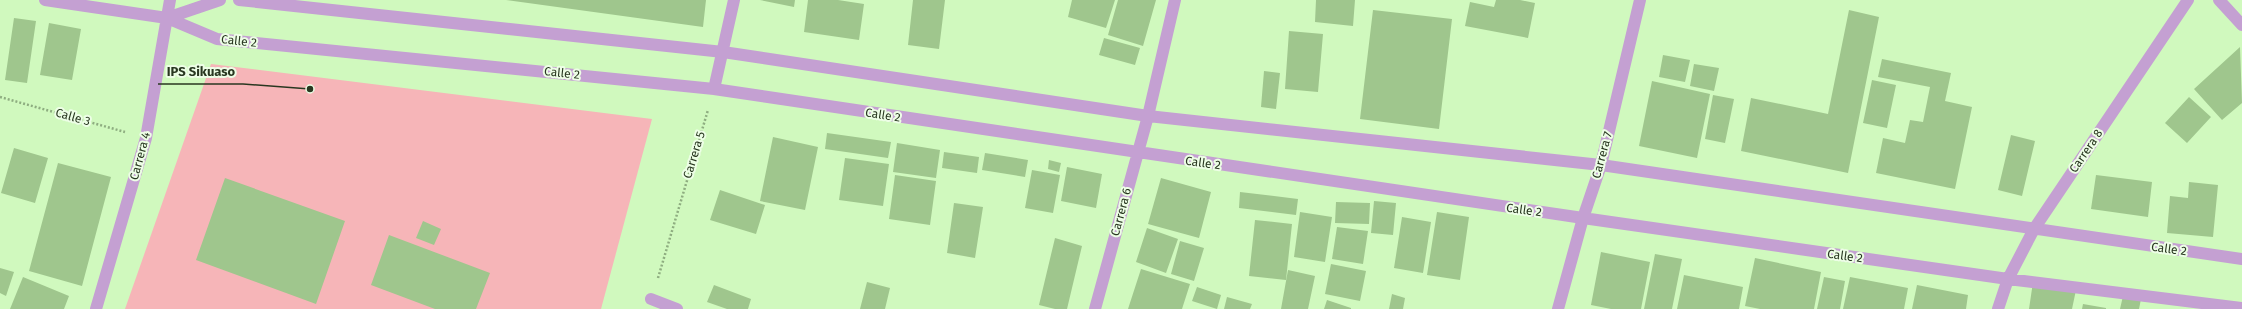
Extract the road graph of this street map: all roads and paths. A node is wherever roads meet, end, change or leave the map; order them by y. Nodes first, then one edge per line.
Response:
1 (45, 0) edge
2 (170, 0) edge
3 (220, 0) edge
4 (239, 0) edge
5 (734, 0) edge
6 (1175, 0) edge
7 (1640, 0) edge
8 (2188, 0) edge
9 (2219, 0) edge
10 (167, 18) junction
11 (2242, 25) edge
12 (723, 52) junction
13 (714, 89) junction
14 (0, 97) edge
15 (1148, 116) junction
16 (146, 138) junction
17 (1136, 153) junction
18 (1601, 165) junction
19 (1583, 218) junction
20 (2034, 229) junction
21 (2242, 260) edge
22 (2008, 279) junction
23 (651, 299) joint
24 (2242, 308) edge
25 (96, 309) edge
26 (677, 309) edge
27 (1094, 309) edge
28 (1558, 309) edge
29 (1998, 309) edge

1 - 10 street, Calle 2
2 - 10 street, Carrera 4
3 - 10 street, Calle 2
4 - 12 street, Calle 2
5 - 12 street
6 - 15 street, Carrera 6
7 - 18 street, Carrera 7
8 - 20 street, Carrera 8
9 - 11 street
10 - 13 street, Calle 2
10 - 16 street, Carrera 4
12 - 13 street
12 - 15 street, Calle 2
13 - 17 street, Calle 2
13 - 23 path, Carrera 5
14 - 16 path, Calle 3
15 - 17 street, Carrera 6
15 - 18 street, Calle 2
16 - 25 street, Carrera 4
17 - 19 street, Calle 2
17 - 27 street, Carrera 6
18 - 19 street, Carrera 7
18 - 20 street, Calle 2
19 - 22 street, Calle 2
19 - 28 street, Carrera 7
20 - 21 street, Calle 2
20 - 22 street, Carrera 8
22 - 24 street, Calle 2
22 - 29 street, Carrera 8
23 - 26 street

